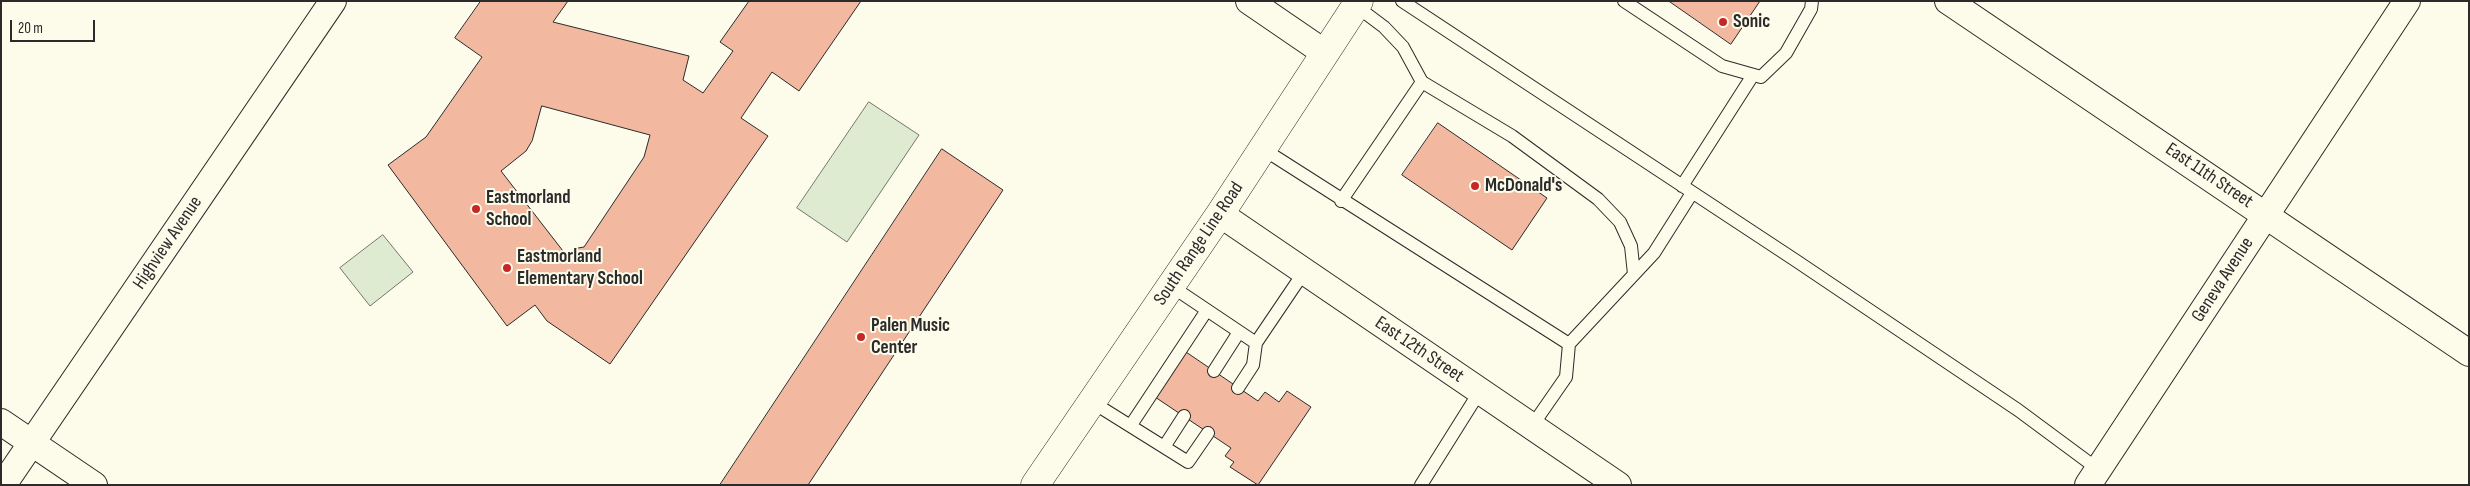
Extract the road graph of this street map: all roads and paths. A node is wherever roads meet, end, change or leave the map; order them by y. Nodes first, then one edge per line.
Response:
1 (1249, 1) edge
2 (1402, 1) edge
3 (1624, 1) edge
4 (1812, 1) edge
5 (1948, 1) edge
6 (2407, 1) edge
7 (329, 3) edge
8 (1357, 4) edge
9 (1325, 53) junction
10 (1753, 75) junction
11 (1422, 82) junction
12 (1263, 149) junction
13 (1687, 189) junction
14 (1341, 201) junction
15 (1220, 214) junction
16 (2266, 214) junction
17 (1304, 272) junction
18 (1634, 274) junction
19 (1171, 286) junction
20 (1207, 310) junction
21 (1239, 332) junction
22 (1256, 343) junction
23 (1569, 344) junction
24 (2469, 353) edge
25 (1214, 371) dead end
26 (1238, 388) dead end
27 (1480, 391) junction
28 (1092, 402) junction
29 (1184, 416) dead end
30 (1, 422) edge
31 (1131, 426) junction
32 (1532, 426) junction
33 (1208, 433) dead end
34 (32, 442) junction
35 (1164, 447) junction
36 (2094, 477) edge
37 (3, 485) edge
38 (94, 485) edge
39 (1035, 485) edge
40 (1421, 485) edge
41 (1618, 485) edge

1 - 9 street
2 - 13 lane
3 - 10 lane
4 - 10 lane
5 - 16 street, East 11th Street
6 - 16 street, Geneva Avenue
7 - 34 street, Highview Avenue
8 - 9 main road, South Range Line Road
8 - 11 lane
9 - 12 main road, South Range Line Road
10 - 13 lane
11 - 14 lane
11 - 18 lane
12 - 14 lane
12 - 15 main road, South Range Line Road
13 - 18 lane
13 - 36 lane
14 - 23 lane
15 - 17 street, East 12th Street
15 - 19 main road, South Range Line Road
16 - 24 street, East 11th Street
16 - 36 street, Geneva Avenue
17 - 22 lane
17 - 27 street, East 12th Street
18 - 23 lane
19 - 20 lane
19 - 28 main road, South Range Line Road
20 - 21 lane
20 - 31 lane
21 - 22 lane
21 - 25 lane
22 - 26 lane
23 - 32 lane
27 - 32 street, East 12th Street
27 - 40 lane
28 - 31 lane
28 - 39 main road, South Range Line Road
29 - 35 lane
30 - 34 street
31 - 35 lane
32 - 41 street, East 12th Street
33 - 35 lane
34 - 37 street, Highview Avenue
34 - 38 street

